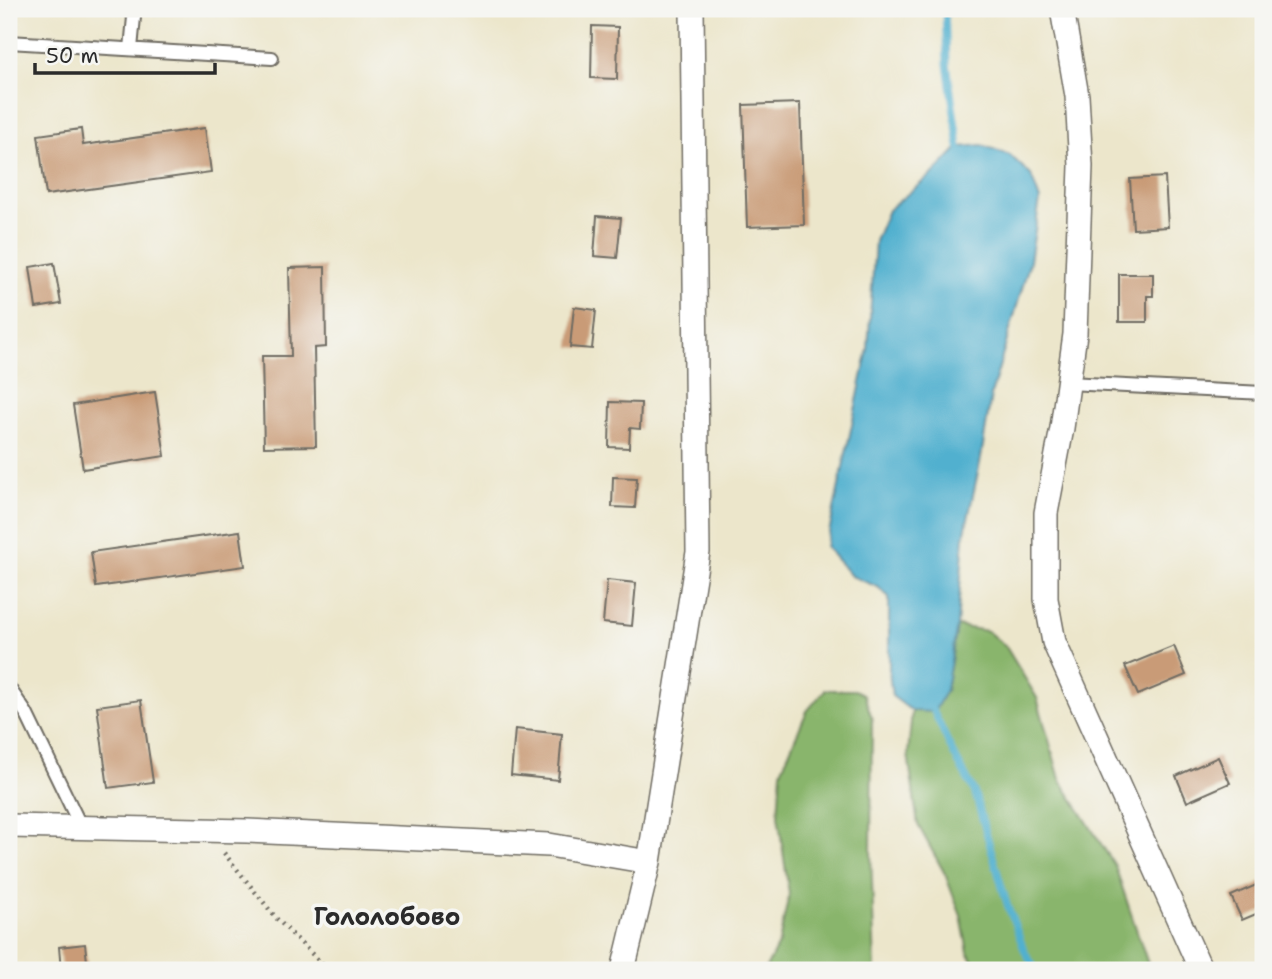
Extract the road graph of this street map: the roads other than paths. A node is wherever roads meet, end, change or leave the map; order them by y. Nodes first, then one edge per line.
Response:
1 (130, 9) edge
2 (692, 9) edge
3 (1062, 9) edge
4 (9, 42) edge
5 (131, 49) junction
6 (272, 58) dead end
7 (1068, 383) junction
8 (1263, 393) edge
9 (9, 688) edge
10 (9, 826) edge
11 (81, 827) junction
12 (649, 862) junction
13 (623, 970) edge
14 (1201, 970) edge

1 - 5 lane
2 - 12 street
3 - 7 street
4 - 5 lane
5 - 6 lane
7 - 8 lane
7 - 14 street
9 - 11 lane
10 - 11 street
11 - 12 street
12 - 13 street

